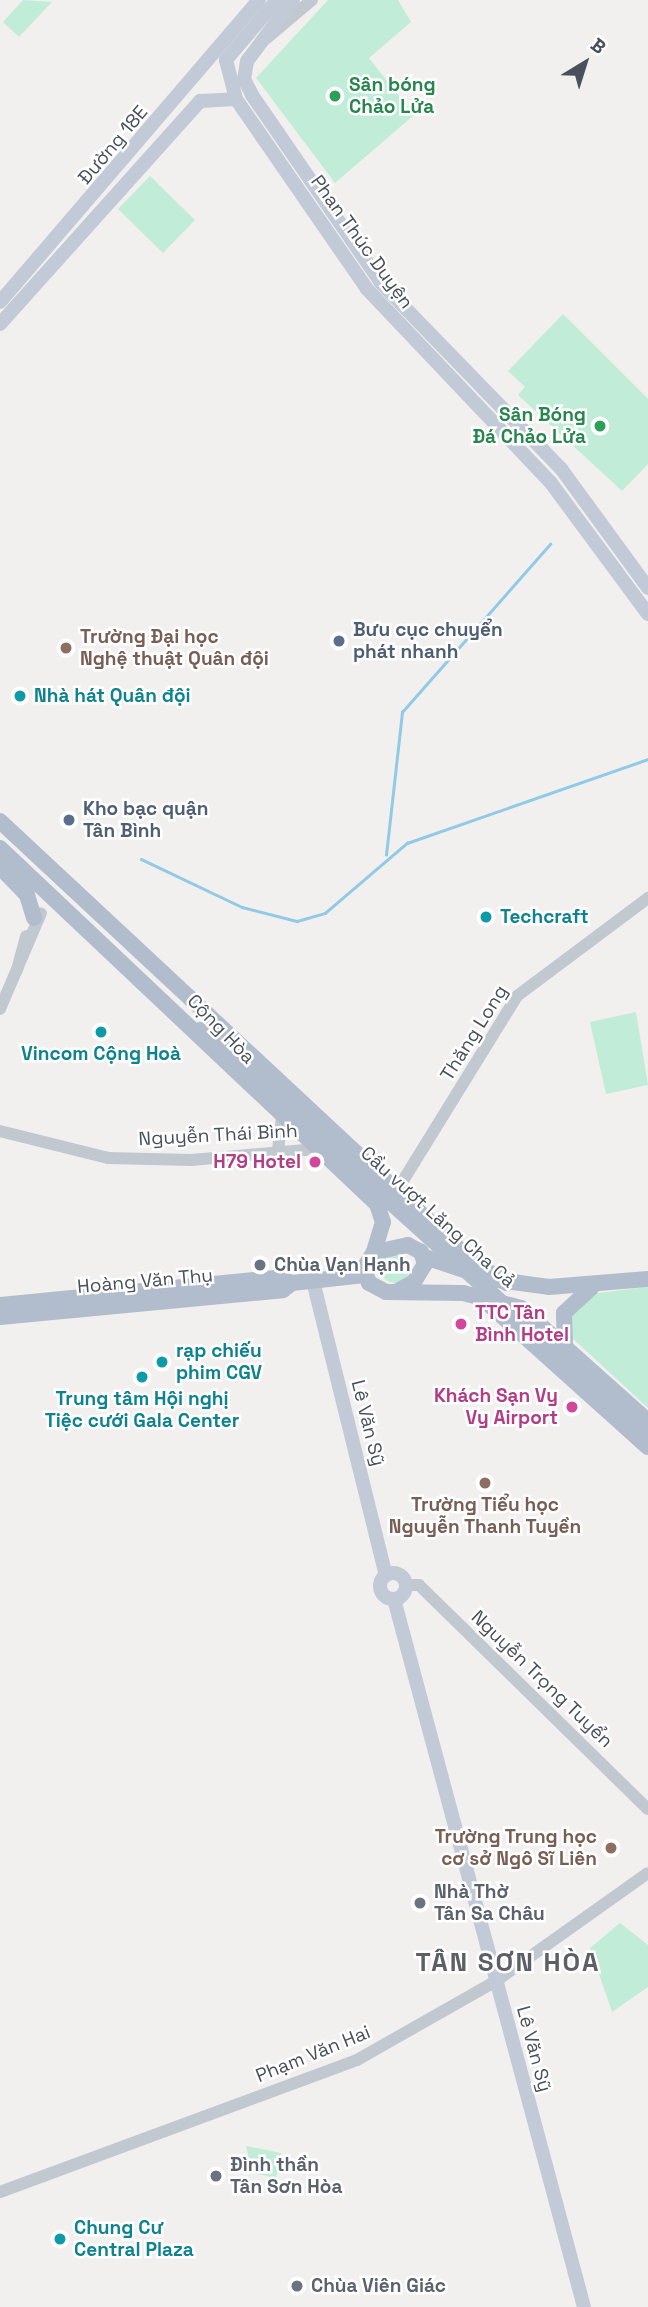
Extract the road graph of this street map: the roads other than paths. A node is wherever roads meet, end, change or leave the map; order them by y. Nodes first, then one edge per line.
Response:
1 (293, 0) edge
2 (312, 0) edge
3 (268, 5) edge
4 (264, 40) junction
5 (236, 48) junction
6 (236, 99) junction
7 (117, 181) junction
8 (0, 302) edge
9 (1, 320) edge
10 (648, 588) edge
11 (648, 614) edge
12 (0, 821) edge
13 (0, 848) edge
14 (0, 855) edge
15 (64, 882) junction
16 (52, 897) junction
17 (648, 898) edge
18 (38, 915) junction
19 (171, 1007) junction
20 (0, 1009) edge
21 (282, 1117) junction
22 (0, 1131) edge
23 (317, 1149) junction
24 (278, 1150) junction
25 (376, 1172) junction
26 (396, 1192) junction
27 (415, 1209) junction
28 (418, 1247) junction
29 (374, 1252) junction
30 (365, 1275) junction
31 (648, 1279) edge
32 (313, 1280) junction
33 (292, 1283) junction
34 (507, 1283) junction
35 (594, 1285) junction
36 (396, 1292) junction
37 (476, 1295) junction
38 (0, 1305) edge
39 (0, 1317) edge
40 (566, 1345) junction
41 (648, 1421) edge
42 (648, 1435) edge
43 (648, 1447) edge
44 (386, 1575) junction
45 (406, 1584) junction
46 (394, 1599) junction
47 (648, 1809) edge
48 (648, 1873) edge
49 (496, 1981) junction
50 (0, 2192) edge
51 (584, 2307) edge

1 - 3 main road
2 - 4 street
3 - 4 main road
3 - 5 main road
3 - 5 main road, Phan Thúc Duyện
3 - 7 main road, Đường 18E
4 - 10 main road, Phan Thúc Duyện
5 - 6 main road, Phan Thúc Duyện
6 - 7 main road, Đường 18E
6 - 11 main road, Phan Thúc Duyện
7 - 8 main road, Đường 18E
7 - 9 main road, Đường 18E
12 - 15 main road, Cộng Hòa
13 - 16 main road, Cộng Hòa
14 - 18 main road
15 - 16 street
15 - 25 main road, Cộng Hòa
16 - 18 street
16 - 19 main road, Cộng Hòa
17 - 26 street, Thăng Long
18 - 20 street
19 - 21 main road, Cộng Hòa
19 - 42 main road, Cầu vượt Lăng Cha Cả, bridge
21 - 23 main road, Cộng Hòa
21 - 24 street
22 - 24 street, Nguyễn Thái Bình
23 - 24 street, Nguyễn Thái Bình
23 - 29 main road, Cộng Hòa
25 - 26 main road, Cộng Hòa
25 - 28 main road
26 - 27 main road, Cộng Hòa
27 - 28 main road
27 - 34 main road, Cộng Hòa
28 - 29 main road
28 - 34 main road
28 - 36 main road
29 - 30 main road
30 - 32 main road, Hoàng Văn Thụ
30 - 36 main road
31 - 35 main road
32 - 33 main road, Hoàng Văn Thụ
32 - 44 main road, Lê Văn Sỹ
33 - 38 main road, Hoàng Văn Thụ
33 - 39 main road, Hoàng Văn Thụ
34 - 35 main road
35 - 40 main road
36 - 37 main road
37 - 40 main road
37 - 43 main road
40 - 41 main road
44 - 45 main road
44 - 46 main road, Lê Văn Sỹ
45 - 46 main road
45 - 47 street, Nguyễn Trọng Tuyển
46 - 49 main road, Lê Văn Sỹ
48 - 49 street, Phạm Văn Hai
49 - 50 street, Phạm Văn Hai
49 - 51 main road, Lê Văn Sỹ

